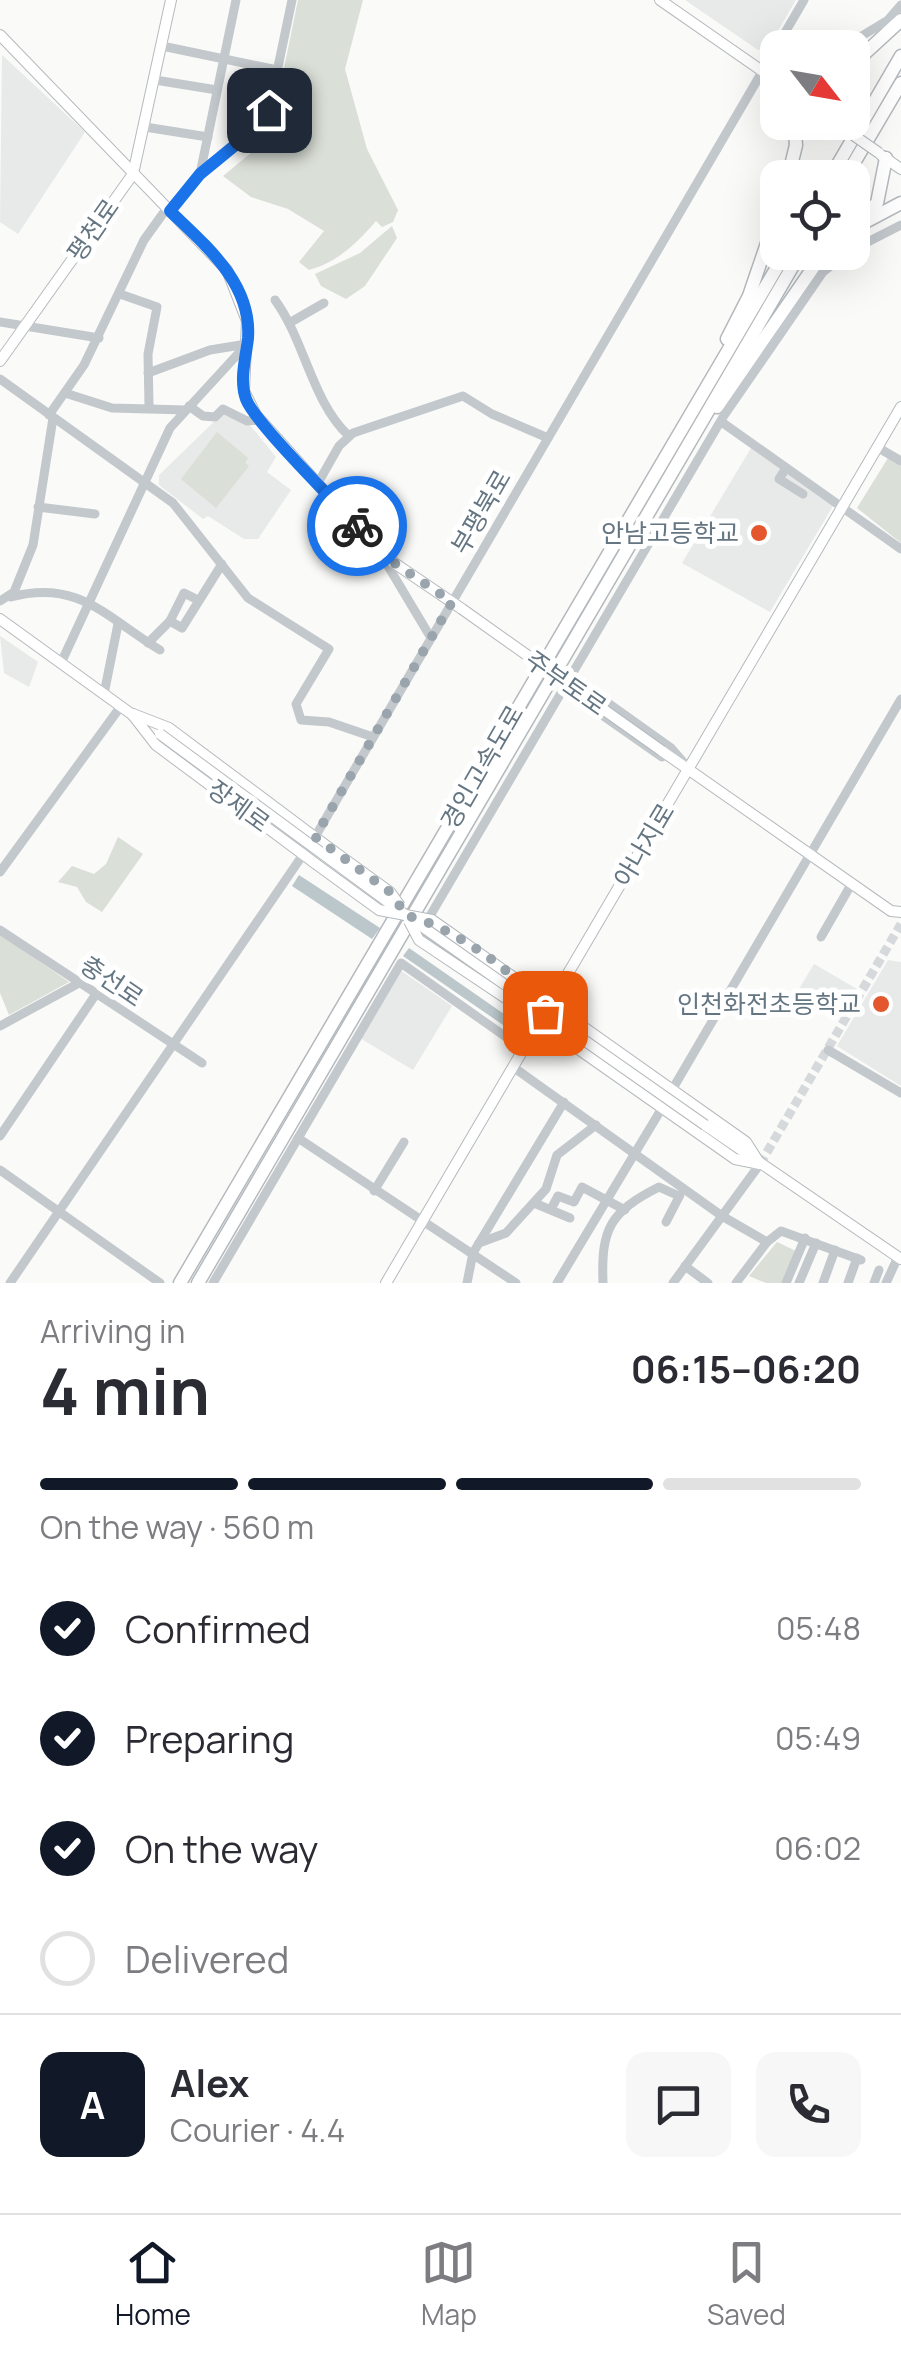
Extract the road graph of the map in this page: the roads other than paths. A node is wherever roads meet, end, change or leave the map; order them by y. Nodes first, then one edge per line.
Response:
1 (172, 0) edge
2 (236, 0) edge
3 (292, 0) edge
4 (660, 0) edge
5 (804, 0) edge
6 (901, 6) edge
7 (901, 20) edge
8 (788, 30) edge
9 (870, 31) edge
10 (0, 36) edge
11 (162, 46) junction
12 (870, 51) edge
13 (901, 56) edge
14 (224, 59) junction
15 (277, 70) junction
16 (760, 71) edge
17 (760, 75) edge
18 (155, 80) junction
19 (901, 83) edge
20 (217, 90) junction
21 (145, 127) junction
22 (208, 137) junction
23 (861, 140) edge
24 (882, 156) junction
25 (840, 160) edge
26 (856, 160) edge
27 (901, 168) edge
28 (132, 174) junction
29 (200, 174) junction
30 (901, 203) edge
31 (168, 210) junction
32 (870, 211) edge
33 (870, 219) edge
34 (901, 225) edge
35 (870, 242) edge
36 (760, 264) edge
37 (775, 270) edge
38 (790, 270) edge
39 (812, 270) edge
40 (827, 270) edge
41 (120, 294) junction
42 (275, 300) dead end
43 (324, 303) dead end
44 (0, 322) edge
45 (292, 322) junction
46 (26, 325) junction
47 (98, 338) junction
48 (247, 344) junction
49 (0, 361) edge
50 (148, 373) junction
51 (0, 379) edge
52 (65, 394) junction
53 (695, 402) junction
54 (149, 406) junction
55 (901, 407) edge
56 (188, 408) junction
57 (51, 416) junction
58 (260, 420) junction
59 (723, 423) junction
60 (702, 424) junction
61 (349, 436) junction
62 (548, 438) junction
63 (878, 448) junction
64 (901, 461) edge
65 (786, 468) junction
66 (318, 483) junction
67 (143, 484) junction
68 (802, 494) dead end
69 (38, 508) junction
70 (842, 508) junction
71 (95, 514) dead end
72 (901, 549) edge
73 (381, 554) junction
74 (222, 564) junction
75 (5, 599) edge
76 (196, 599) dead end
77 (90, 600) junction
78 (457, 605) junction
79 (0, 619) edge
80 (170, 622) junction
81 (118, 624) junction
82 (431, 638) junction
83 (148, 643) junction
84 (160, 650) dead end
85 (61, 662) junction
86 (570, 676) junction
87 (581, 683) junction
88 (562, 687) junction
89 (104, 694) junction
90 (573, 695) junction
91 (901, 699) edge
92 (127, 710) junction
93 (373, 736) junction
94 (688, 770) junction
95 (315, 837) junction
96 (304, 854) junction
97 (810, 854) junction
98 (0, 872) edge
99 (852, 884) junction
100 (901, 912) edge
101 (407, 916) junction
102 (0, 930) edge
103 (821, 936) dead end
104 (397, 959) junction
105 (79, 983) junction
106 (96, 994) junction
107 (545, 1013) junction
108 (0, 1026) edge
109 (172, 1046) junction
110 (524, 1049) junction
111 (828, 1050) dead end
112 (202, 1063) dead end
113 (513, 1066) junction
114 (672, 1090) junction
115 (901, 1092) edge
116 (564, 1102) junction
117 (662, 1108) junction
118 (596, 1125) junction
119 (0, 1136) edge
120 (298, 1138) junction
121 (404, 1142) dead end
122 (533, 1153) junction
123 (634, 1153) junction
124 (760, 1164) junction
125 (551, 1165) junction
126 (0, 1170) edge
127 (374, 1191) junction
128 (682, 1193) junction
129 (607, 1199) junction
130 (571, 1201) junction
131 (534, 1203) junction
132 (551, 1209) junction
133 (625, 1210) junction
134 (58, 1212) junction
135 (722, 1216) junction
136 (422, 1222) junction
137 (666, 1222) dead end
138 (804, 1238) junction
139 (767, 1242) junction
140 (816, 1242) junction
141 (476, 1248) junction
142 (836, 1250) junction
143 (900, 1259) edge
144 (686, 1266) junction
145 (879, 1270) dead end
146 (160, 1282) edge
147 (10, 1283) edge
148 (180, 1283) edge
149 (198, 1283) edge
150 (213, 1283) edge
151 (386, 1283) edge
152 (467, 1283) edge
153 (516, 1283) edge
154 (558, 1283) edge
155 (604, 1283) edge
156 (674, 1283) edge
157 (708, 1283) edge
158 (736, 1283) edge
159 (786, 1283) edge
160 (799, 1283) edge
161 (823, 1283) edge
162 (848, 1283) edge
163 (874, 1283) edge
164 (886, 1283) edge

1 - 11 main road, 평천로
2 - 14 street
3 - 15 street
4 - 16 main road
5 - 8 street, 부평북로
6 - 9 street
7 - 12 highway
10 - 28 main road, 주부토로
11 - 14 street
11 - 18 main road, 평천로
13 - 25 highway
14 - 15 street
14 - 20 street
15 - 29 street
17 - 62 street, 부평북로
18 - 20 street
18 - 21 main road, 평천로
19 - 26 highway
20 - 22 street
21 - 22 street
21 - 28 main road, 평천로
22 - 29 street
23 - 24 main road, bridge
24 - 27 main road
24 - 32 highway
28 - 31 main road, 주부토로
28 - 46 main road, 평천로
29 - 31 street
30 - 33 highway
31 - 41 street
31 - 48 main road, 주부토로
34 - 35 street
36 - 53 highway
37 - 53 highway, 경인고속도로
38 - 60 highway, 경인고속도로
39 - 60 highway
40 - 59 street
41 - 47 street
41 - 50 street
42 - 45 street
43 - 45 street
44 - 46 street
45 - 61 street
46 - 47 street
46 - 49 main road, 평천로
47 - 52 street
48 - 50 street
48 - 56 street
48 - 58 main road, 주부토로
50 - 54 street
51 - 57 street
52 - 54 street
52 - 57 street
53 - 148 highway, 경인고속도로
54 - 56 street
55 - 63 main road, 아나지로
56 - 58 street
56 - 67 street
57 - 67 street
57 - 69 street
58 - 66 main road, 주부토로
59 - 65 street
59 - 86 street
60 - 104 highway, 경인고속도로
61 - 62 street
61 - 66 street
62 - 78 street, 부평북로
63 - 64 street
63 - 70 main road, 아나지로
65 - 68 street
65 - 70 street
66 - 73 main road, 주부토로
67 - 74 street
67 - 77 street
69 - 71 street
69 - 75 street
70 - 72 street
70 - 94 main road, 아나지로
73 - 78 main road, 주부토로
73 - 82 street
74 - 80 street
74 - 93 street
75 - 77 street
76 - 80 street
77 - 81 street
77 - 85 street
78 - 82 street, 부평북로
78 - 94 main road, 주부토로, bridge
79 - 85 main road, 장제로
80 - 83 street
81 - 83 street
81 - 89 street
82 - 93 street, 부평북로
83 - 84 street
85 - 89 main road, 장제로
86 - 87 street
86 - 88 street
87 - 90 street
87 - 94 street
88 - 90 street
88 - 107 street
89 - 92 main road, 장제로
90 - 94 street
91 - 97 street
92 - 95 main road, 장제로
92 - 96 main road, 장제로
92 - 98 street
92 - 101 main road, 장제로, bridge
93 - 95 street, 부평북로
94 - 97 main road, 주부토로
94 - 107 main road, 아나지로
95 - 96 street, 부평북로
95 - 101 main road, 장제로, bridge
96 - 101 main road, 장제로, bridge
96 - 109 street, 부평북로
97 - 99 main road, 주부토로
97 - 114 street
99 - 100 main road, 주부토로
99 - 103 street
101 - 107 main road, 장제로, bridge
101 - 107 main road, 장제로, bridge
101 - 124 main road, 장제로, bridge
102 - 105 street, 충선로
104 - 110 street
104 - 120 street
104 - 149 highway, 경인고속도로
105 - 106 street, 충선로
105 - 108 street
106 - 109 street, 충선로
106 - 119 street
107 - 110 main road, 아나지로
107 - 114 main road, 장제로
107 - 117 main road, 장제로
109 - 112 street, 충선로
109 - 134 street, 부평북로
110 - 113 main road, 아나지로
111 - 115 street
113 - 116 street
113 - 136 main road, 아나지로
114 - 124 main road, 장제로
116 - 118 street
116 - 122 street
117 - 123 street
117 - 124 main road, 장제로
118 - 123 street
118 - 125 street
120 - 127 street
120 - 150 street
121 - 127 street
122 - 125 street
122 - 141 street
123 - 128 street
123 - 129 street
124 - 135 street
124 - 143 main road, 장제로
125 - 131 street
126 - 134 street
127 - 136 street
128 - 133 street
128 - 135 street
128 - 137 street
129 - 130 street
129 - 133 street
129 - 154 street
130 - 132 street
130 - 132 street
131 - 132 street
131 - 141 street
133 - 155 street
134 - 146 street
134 - 147 street, 부평북로
135 - 139 street
135 - 144 street
136 - 141 street
136 - 151 main road, 아나지로
138 - 139 street
138 - 140 street
138 - 159 street
139 - 158 street
140 - 142 street
140 - 160 street
141 - 152 street
141 - 153 street
142 - 161 street
142 - 162 street
143 - 164 street
144 - 156 street
144 - 157 street
145 - 163 street

